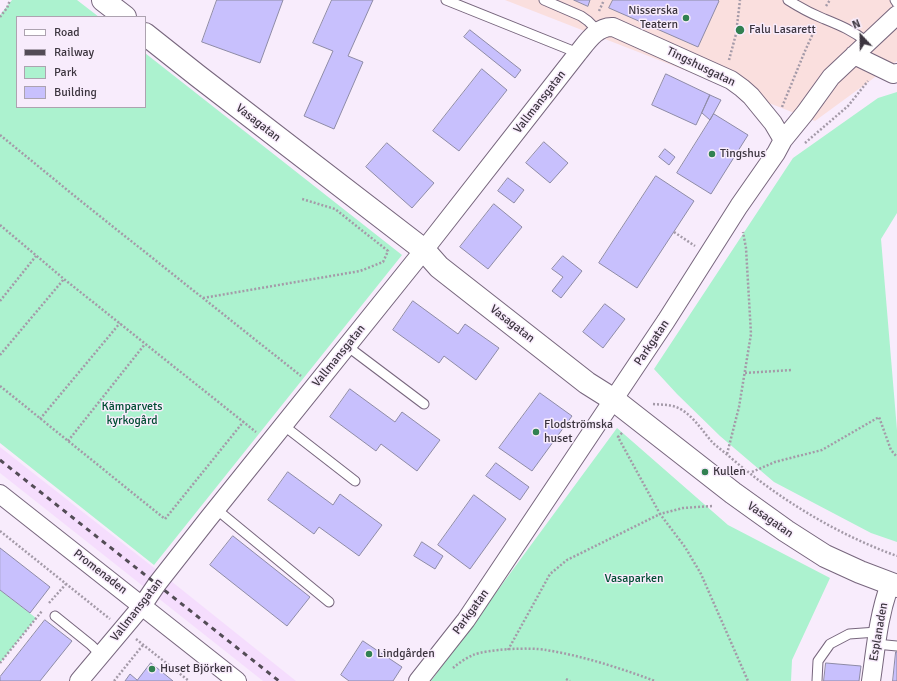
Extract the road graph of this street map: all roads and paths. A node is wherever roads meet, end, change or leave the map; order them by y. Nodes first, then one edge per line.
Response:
1 (10, 0) edge
2 (104, 0) edge
3 (446, 0) edge
4 (544, 0) edge
5 (740, 0) edge
6 (788, 0) edge
7 (830, 0) edge
8 (895, 0) edge
9 (897, 3) edge
10 (897, 15) edge
11 (123, 16) edge
12 (0, 17) edge
13 (821, 18) junction
14 (598, 31) junction
15 (146, 35) edge
16 (867, 42) junction
17 (578, 53) junction
18 (854, 55) junction
19 (878, 67) junction
20 (897, 73) edge
21 (724, 77) junction
22 (779, 133) junction
23 (0, 135) edge
24 (800, 147) dead end
25 (302, 199) dead end
26 (0, 225) edge
27 (742, 226) dead end
28 (674, 232) dead end
29 (694, 245) dead end
30 (424, 250) junction
31 (36, 256) junction
32 (64, 279) junction
33 (203, 298) junction
34 (0, 301) edge
35 (120, 323) junction
36 (145, 344) junction
37 (347, 346) junction
38 (0, 355) edge
39 (791, 370) dead end
40 (744, 373) junction
41 (0, 386) edge
42 (314, 387) junction
43 (614, 400) junction
44 (424, 404) dead end
45 (644, 412) junction
46 (40, 419) junction
47 (244, 422) junction
48 (283, 425) junction
49 (68, 441) junction
50 (269, 443) junction
51 (727, 454) junction
52 (897, 457) edge
53 (752, 472) dead end
54 (355, 481) dead end
55 (0, 494) edge
56 (712, 506) dead end
57 (216, 509) junction
58 (660, 514) junction
59 (0, 531) edge
60 (897, 556) edge
61 (66, 584) junction
62 (893, 585) edge
63 (329, 602) dead end
64 (48, 604) dead end
65 (142, 606) junction
66 (44, 609) dead end
67 (55, 616) dead end
68 (123, 629) junction
69 (876, 638) junction
70 (143, 645) junction
71 (897, 646) edge
72 (508, 650) junction
73 (101, 655) junction
74 (0, 663) edge
75 (448, 672) dead end
76 (566, 678) dead end
77 (80, 681) edge
78 (114, 681) edge
79 (189, 681) edge
80 (237, 681) edge
81 (418, 681) edge
82 (570, 681) edge
83 (655, 681) edge
84 (748, 681) edge
85 (817, 681) edge
86 (871, 681) edge

1 - 12 path
2 - 11 street
3 - 17 lane
4 - 14 lane
5 - 21 path
6 - 13 lane
7 - 13 path
8 - 9 lane
10 - 16 street, Parkgatan
13 - 16 lane
13 - 22 path
14 - 17 street, Vallmansgatan
14 - 21 street, Tingshusgatan
15 - 30 street, Vasagatan
16 - 18 street, Parkgatan
17 - 30 street, Vallmansgatan
18 - 19 street
18 - 22 street, Parkgatan
19 - 20 street
19 - 24 path
21 - 22 street, Tingshusgatan
22 - 43 street, Parkgatan
23 - 33 path
25 - 33 path
26 - 31 path
27 - 40 path
28 - 29 path
30 - 37 street, Vallmansgatan
30 - 43 street, Vasagatan
31 - 32 path
31 - 34 path
32 - 35 path
32 - 38 path
33 - 42 path
35 - 36 path
35 - 46 path
36 - 47 path
36 - 49 path
37 - 42 street, Vallmansgatan
37 - 44 lane
39 - 40 path
40 - 51 path
41 - 46 path
42 - 48 street, Vallmansgatan
43 - 45 street, Vasagatan
43 - 81 street, Parkgatan
45 - 51 path
45 - 58 path
45 - 62 street, Vasagatan
46 - 49 path
47 - 49 path
47 - 50 path
48 - 50 street, Vallmansgatan
48 - 54 lane
50 - 57 street, Vallmansgatan
51 - 60 path
52 - 53 path
55 - 65 street, Promenaden
56 - 58 path
57 - 63 lane
57 - 65 street, Vallmansgatan
58 - 72 path
58 - 84 path
59 - 61 path
61 - 64 path
61 - 68 path
62 - 69 street, Esplanaden
65 - 68 street, Vallmansgatan
65 - 80 street, Promenaden
66 - 74 path
67 - 73 lane
68 - 70 path
68 - 73 street, Vallmansgatan
69 - 71 lane
69 - 85 lane
69 - 86 street, Esplanaden
70 - 78 path
70 - 79 path
72 - 75 path
72 - 83 path
73 - 77 street, Vallmansgatan
76 - 82 path

